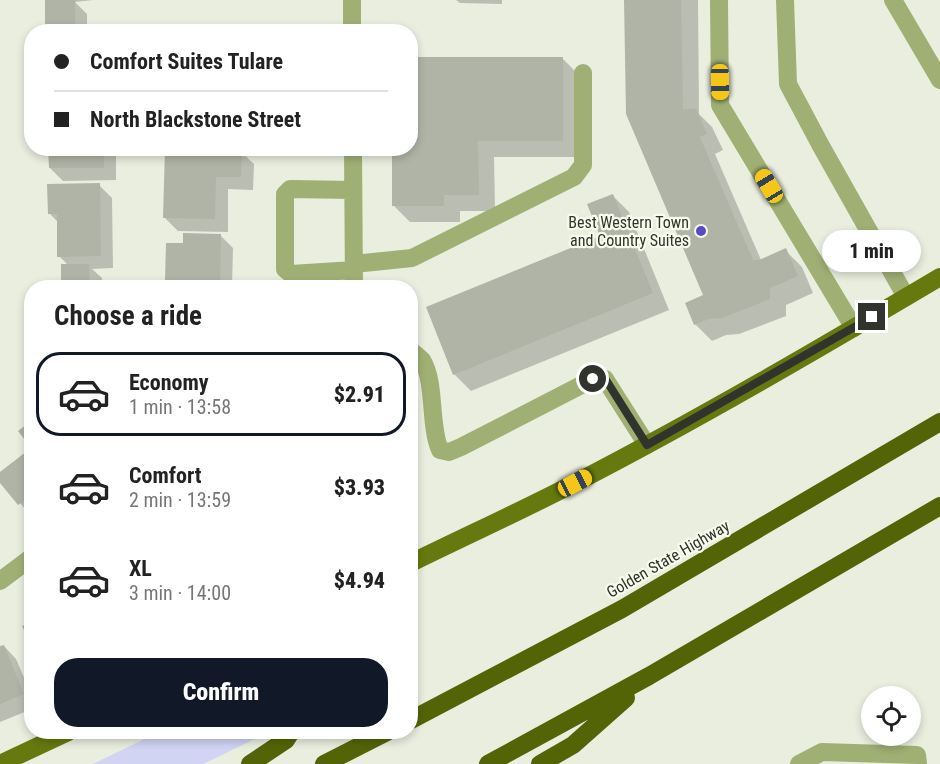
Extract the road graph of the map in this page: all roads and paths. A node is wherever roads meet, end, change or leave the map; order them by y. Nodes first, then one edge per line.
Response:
1 (352, 0) edge
2 (719, 0) edge
3 (785, 0) edge
4 (893, 0) edge
5 (352, 24) edge
6 (583, 73) dead end
7 (940, 80) edge
8 (353, 156) edge
9 (353, 190) junction
10 (354, 274) edge
11 (940, 277) edge
12 (906, 297) junction
13 (854, 328) junction
14 (418, 357) edge
15 (940, 422) edge
16 (647, 445) junction
17 (940, 506) edge
18 (418, 560) edge
19 (24, 563) edge
20 (0, 581) edge
21 (649, 676) junction
22 (418, 716) edge
23 (53, 739) edge
24 (287, 739) edge
25 (373, 739) edge
26 (0, 764) edge
27 (250, 764) edge
28 (324, 764) edge
29 (488, 764) edge
30 (540, 764) edge
31 (799, 764) edge
32 (918, 764) edge

1 - 5 street
2 - 13 street
3 - 12 street
4 - 7 street
6 - 10 street
8 - 9 street
9 - 10 street
9 - 10 street
11 - 12 main road
12 - 13 main road
13 - 16 main road
14 - 16 street
15 - 22 highway, Golden State Highway
16 - 18 main road
17 - 21 highway
19 - 20 street
21 - 29 highway
21 - 30 highway
23 - 26 main road
24 - 27 highway
25 - 28 highway
31 - 32 street

